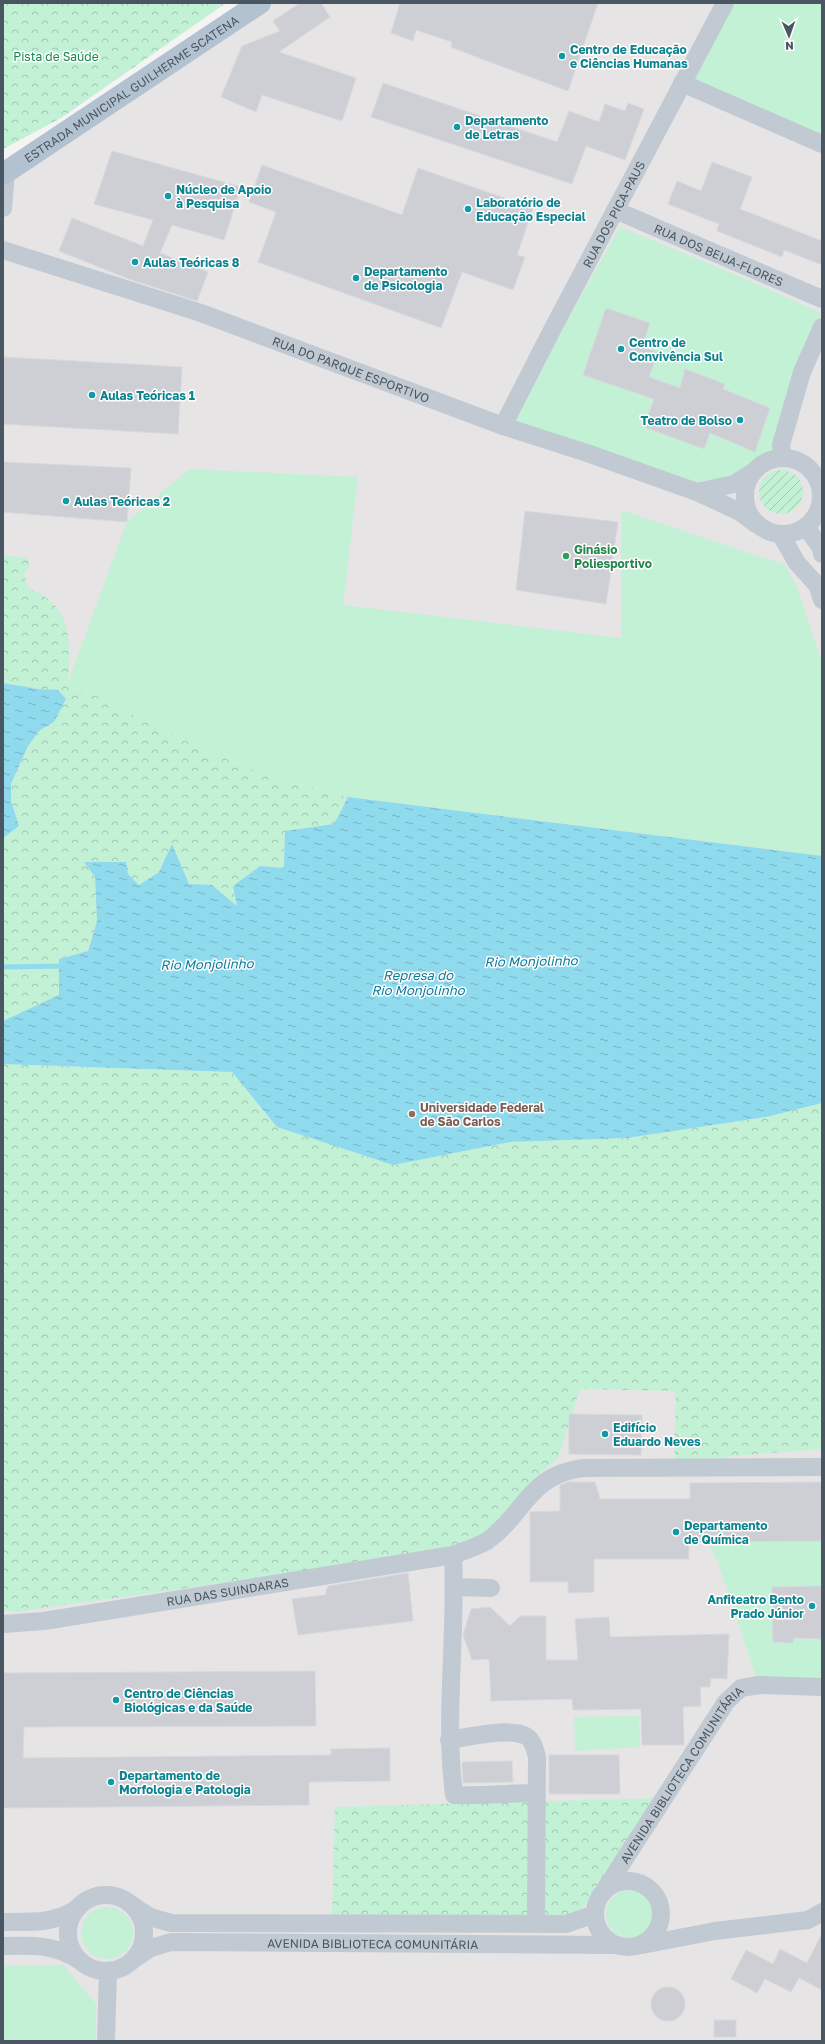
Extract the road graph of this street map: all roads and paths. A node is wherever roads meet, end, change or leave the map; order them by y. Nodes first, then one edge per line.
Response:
1 (260, 3) edge
2 (725, 3) edge
3 (682, 82) junction
4 (822, 144) edge
5 (5, 173) edge
6 (3, 208) edge
7 (615, 210) junction
8 (3, 249) edge
9 (822, 299) edge
10 (822, 327) edge
11 (503, 426) junction
12 (783, 458) junction
13 (753, 472) junction
14 (816, 472) edge
15 (697, 492) junction
16 (756, 524) junction
17 (812, 528) edge
18 (781, 534) junction
19 (822, 554) edge
20 (820, 587) edge
21 (822, 1467) edge
22 (452, 1555) junction
23 (454, 1587) junction
24 (491, 1588) dead end
25 (3, 1624) edge
26 (822, 1687) edge
27 (449, 1740) junction
28 (536, 1793) junction
29 (604, 1891) junction
30 (132, 1905) junction
31 (78, 1908) junction
32 (822, 1912) edge
33 (595, 1914) junction
34 (3, 1922) edge
35 (536, 1924) junction
36 (615, 1945) junction
37 (642, 1945) junction
38 (3, 1946) edge
39 (134, 1959) junction
40 (80, 1961) junction
41 (108, 1971) junction
42 (106, 2041) edge

1 - 5 main road, ESTRADA MUNICIPAL GUILHERME SCATENA
2 - 3 street, RUA DOS PICA-PAUS
3 - 4 street
3 - 7 street, RUA DOS PICA-PAUS
5 - 6 street
7 - 9 street, RUA DOS BEIJA-FLORES
7 - 11 street, RUA DOS PICA-PAUS
8 - 11 street, RUA DO PARQUE ESPORTIVO
10 - 12 street
11 - 15 street, RUA DO PARQUE ESPORTIVO
12 - 13 street
12 - 14 street
13 - 15 street
13 - 16 street
14 - 17 street
15 - 16 street, RUA DO PARQUE ESPORTIVO
16 - 18 street
17 - 18 street
17 - 19 street
18 - 20 street
21 - 22 street, RUA DAS SUINDARAS
22 - 23 street
22 - 25 street, RUA DAS SUINDARAS
23 - 24 street
23 - 27 street
26 - 29 street, AVENIDA BIBLIOTECA COMUNITÁRIA
27 - 28 street
27 - 28 street
28 - 35 street
29 - 33 street
29 - 37 street
30 - 31 street
30 - 35 street, AVENIDA BIBLIOTECA COMUNITÁRIA
30 - 39 street
31 - 34 street
31 - 40 street
32 - 37 street
33 - 35 street, AVENIDA BIBLIOTECA COMUNITÁRIA
33 - 36 street
36 - 37 street
36 - 39 street, AVENIDA BIBLIOTECA COMUNITÁRIA
38 - 40 street
39 - 41 street
40 - 41 street
41 - 42 street

